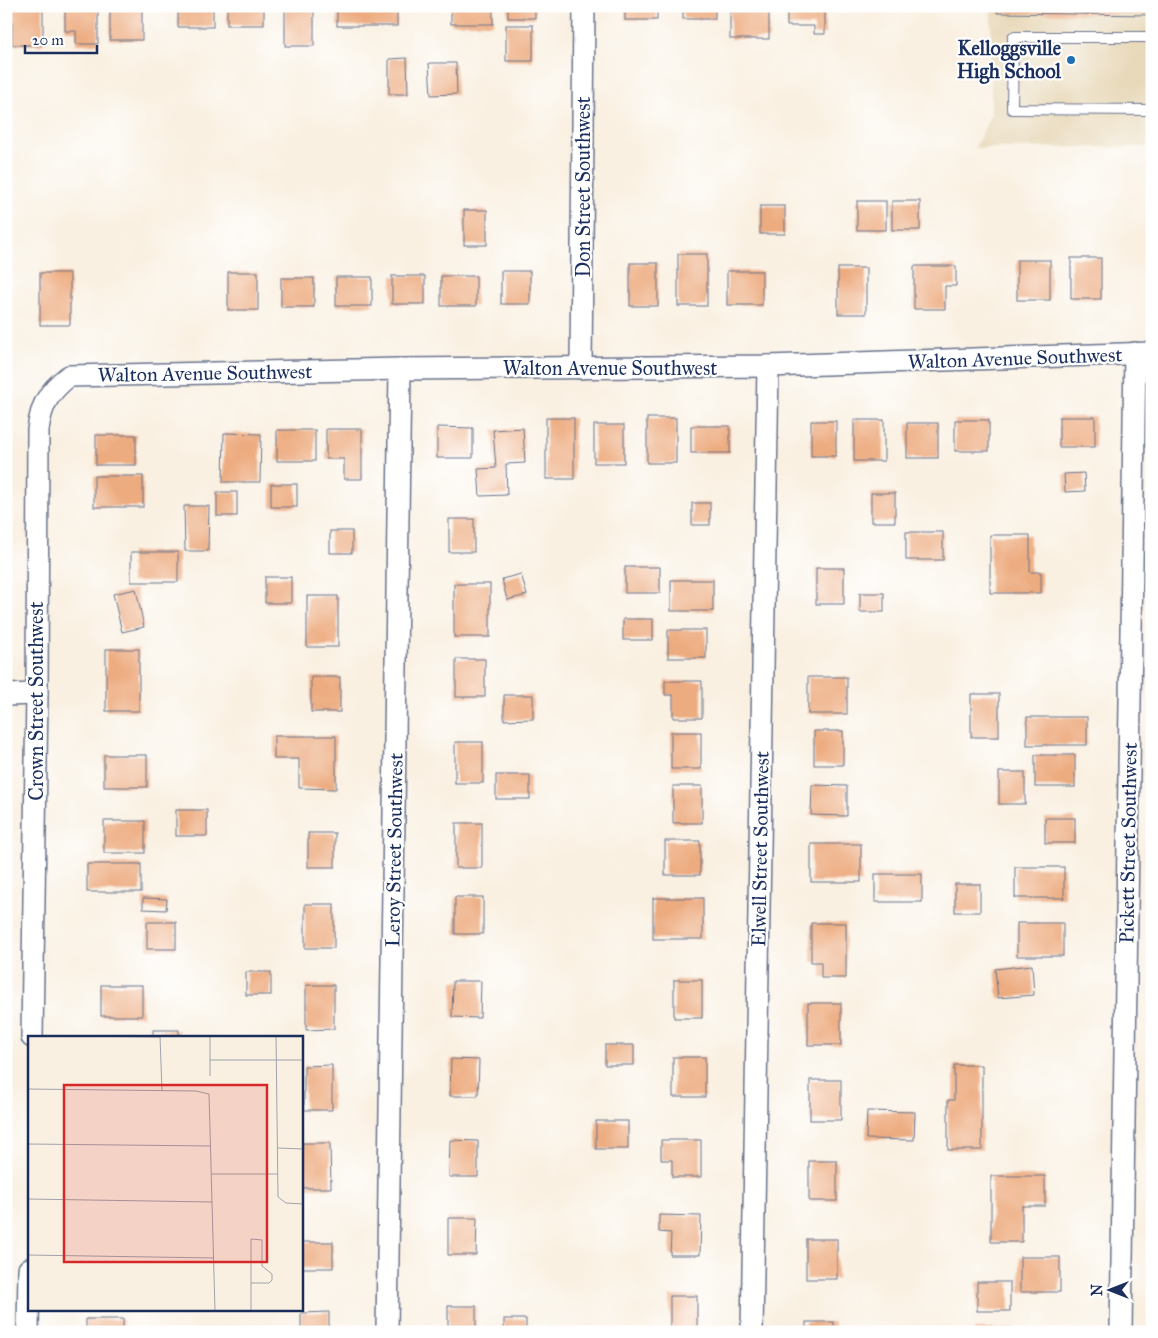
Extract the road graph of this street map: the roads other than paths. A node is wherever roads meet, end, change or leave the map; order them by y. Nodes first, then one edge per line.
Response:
1 (584, 6) edge
2 (1152, 37) edge
3 (1152, 110) edge
4 (1143, 353) edge
5 (768, 366) junction
6 (582, 368) junction
7 (400, 369) junction
8 (69, 376) joint
9 (38, 694) junction
10 (6, 695) edge
11 (32, 1036) edge
12 (28, 1310) edge
13 (28, 1332) edge
14 (387, 1332) edge
15 (752, 1332) edge
16 (1120, 1332) edge

1 - 6 street, Don Street Southwest
2 - 3 lane
4 - 5 street, Walton Avenue Southwest
4 - 16 street, Pickett Street Southwest
5 - 6 street, Walton Avenue Southwest
5 - 15 street, Elwell Street Southwest
6 - 7 street, Walton Avenue Southwest
7 - 8 street, Walton Avenue Southwest
7 - 14 street, Leroy Street Southwest
8 - 9 street, Crown Street Southwest
9 - 10 street
9 - 11 street, Crown Street Southwest
12 - 13 street

